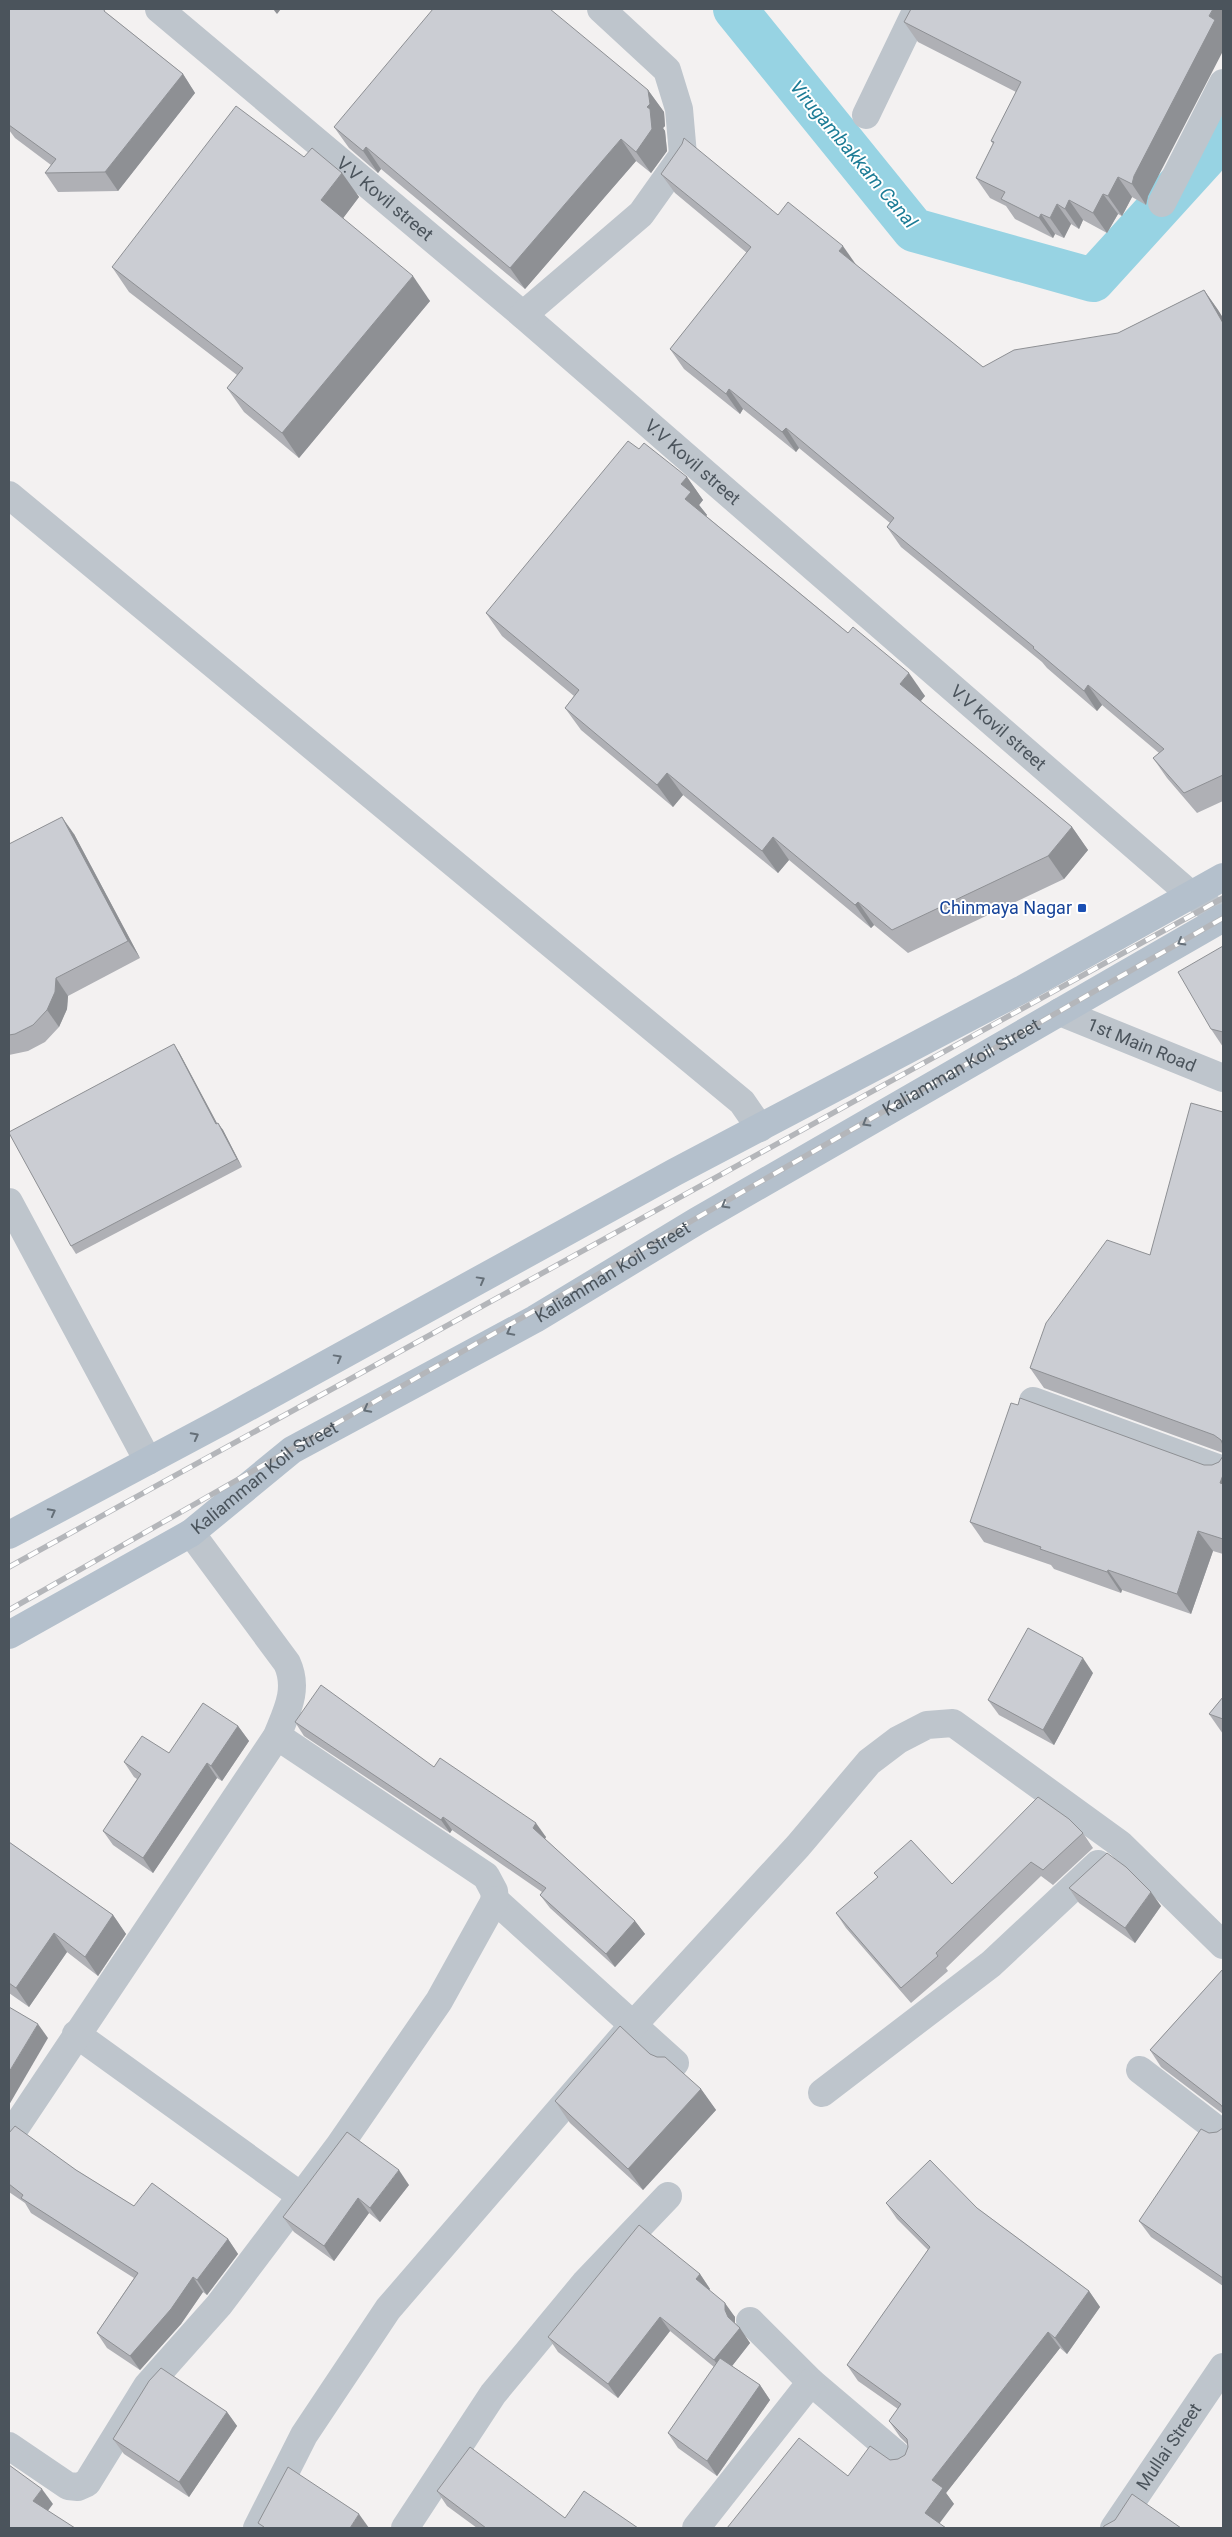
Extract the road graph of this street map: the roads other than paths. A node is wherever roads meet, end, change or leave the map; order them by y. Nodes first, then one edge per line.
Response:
1 (159, 9) edge
2 (601, 9) edge
3 (917, 9) edge
4 (1223, 83) edge
5 (866, 115) dead end
6 (1162, 203) dead end
7 (522, 315) junction
8 (9, 495) edge
9 (1223, 877) edge
10 (1190, 894) junction
11 (1223, 917) edge
12 (1060, 1012) junction
13 (1223, 1078) edge
14 (760, 1128) junction
15 (9, 1202) edge
16 (1032, 1401) edge
17 (148, 1461) junction
18 (1223, 1470) edge
19 (191, 1533) junction
20 (9, 1535) edge
21 (9, 1635) edge
22 (277, 1736) junction
23 (1120, 1844) junction
24 (495, 1900) junction
25 (1223, 1944) edge
26 (634, 2024) junction
27 (76, 2034) junction
28 (675, 2064) edge
29 (1140, 2070) dead end
30 (822, 2093) dead end
31 (1223, 2134) edge
32 (9, 2137) edge
33 (302, 2196) junction
34 (668, 2196) dead end
35 (750, 2321) dead end
36 (1222, 2371) edge
37 (811, 2382) junction
38 (9, 2446) edge
39 (904, 2461) edge
40 (257, 2528) edge
41 (405, 2528) edge
42 (696, 2528) edge
43 (1114, 2528) edge

1 - 7 street, V.V Kovil street
2 - 7 street
3 - 5 street
4 - 6 street
7 - 10 street, V.V Kovil street
8 - 14 street
9 - 10 main road
10 - 11 street, V.V Kovil street
10 - 14 main road
11 -> 12 main road, Kaliamman Koil Street
12 - 13 street, 1st Main Road
12 -> 19 main road, Kaliamman Koil Street
17 -> 14 main road
15 - 17 street
16 - 18 street
20 -> 17 main road
19 - 21 main road, Kaliamman Koil Street
19 - 22 street
22 - 24 street
22 - 27 street
23 - 25 street
23 - 26 street
23 - 30 street
24 - 26 street
24 - 33 street
26 - 28 street
26 - 40 street
27 - 32 street
27 - 33 street
29 - 31 street
33 - 38 street
34 - 41 street
35 - 37 street
36 - 43 street, Mullai Street
37 - 39 street
37 - 42 street

